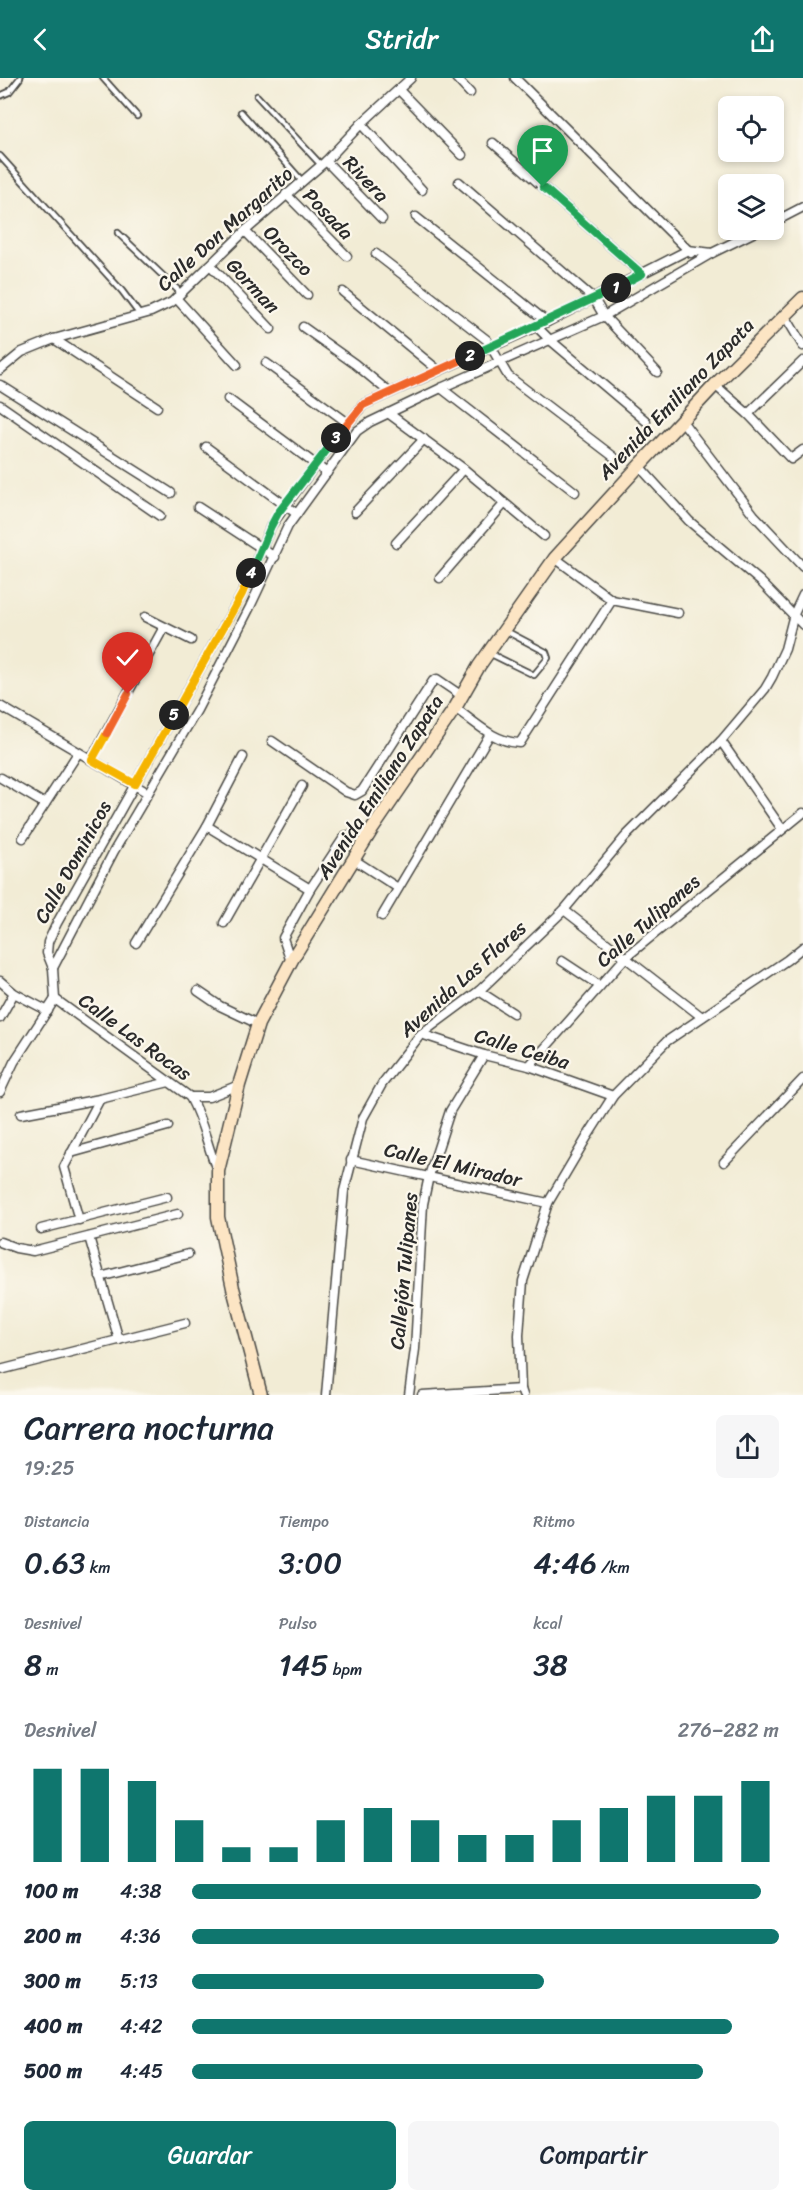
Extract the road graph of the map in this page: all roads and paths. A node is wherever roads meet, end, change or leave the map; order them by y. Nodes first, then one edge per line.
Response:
1 (20, 78) edge
2 (103, 78) edge
3 (411, 78) edge
4 (456, 78) edge
5 (514, 78) edge
6 (399, 90) junction
7 (470, 93) dead end
8 (0, 96) edge
9 (257, 96) dead end
10 (241, 112) dead end
11 (137, 116) dead end
12 (361, 124) junction
13 (493, 143) dead end
14 (462, 155) dead end
15 (0, 156) edge
16 (323, 163) junction
17 (302, 181) junction
18 (459, 182) dead end
19 (422, 190) dead end
20 (286, 194) junction
21 (803, 207) edge
22 (416, 217) dead end
23 (784, 217) edge
24 (382, 219) dead end
25 (245, 231) junction
26 (117, 233) dead end
27 (739, 240) edge
28 (688, 250) junction
29 (712, 253) junction
30 (376, 254) dead end
31 (347, 256) dead end
32 (701, 261) junction
33 (210, 265) junction
34 (642, 274) junction
35 (343, 292) dead end
36 (307, 295) dead end
37 (179, 296) junction
38 (803, 298) edge
39 (594, 299) junction
40 (784, 314) junction
41 (140, 315) junction
42 (604, 316) junction
43 (547, 322) junction
44 (536, 326) junction
45 (303, 327) dead end
46 (271, 329) dead end
47 (54, 339) junction
48 (549, 339) junction
49 (492, 346) junction
50 (803, 346) edge
51 (803, 361) edge
52 (498, 362) junction
53 (266, 363) dead end
54 (237, 365) dead end
55 (0, 370) edge
56 (438, 370) junction
57 (657, 372) dead end
58 (0, 385) edge
59 (715, 385) junction
60 (441, 388) junction
61 (389, 392) junction
62 (228, 399) dead end
63 (0, 405) edge
64 (157, 407) dead end
65 (388, 413) junction
66 (748, 414) junction
67 (646, 421) dead end
68 (682, 421) junction
69 (348, 423) junction
70 (424, 439) junction
71 (206, 447) dead end
72 (803, 450) edge
73 (614, 457) dead end
74 (316, 464) junction
75 (639, 466) junction
76 (464, 469) junction
77 (327, 473) junction
78 (575, 492) dead end
79 (171, 493) dead end
80 (285, 504) junction
81 (504, 504) junction
82 (198, 507) dead end
83 (355, 512) dead end
84 (297, 514) junction
85 (159, 516) dead end
86 (544, 537) dead end
87 (396, 543) dead end
88 (261, 549) junction
89 (275, 557) junction
90 (555, 558) junction
91 (803, 567) edge
92 (440, 578) dead end
93 (803, 595) edge
94 (612, 600) junction
95 (678, 613) dead end
96 (794, 614) junction
97 (145, 617) dead end
98 (803, 625) edge
99 (164, 627) junction
100 (504, 630) junction
101 (190, 640) dead end
102 (210, 652) junction
103 (488, 652) junction
104 (224, 658) junction
105 (462, 696) junction
106 (0, 706) edge
107 (455, 708) junction
108 (490, 734) junction
109 (272, 741) dead end
110 (721, 741) junction
111 (78, 753) junction
112 (243, 757) dead end
113 (92, 760) junction
114 (1, 778) edge
115 (135, 784) junction
116 (302, 786) dead end
117 (148, 793) junction
118 (45, 804) junction
119 (803, 813) edge
120 (207, 826) junction
121 (782, 829) junction
122 (371, 831) junction
123 (22, 838) dead end
124 (262, 859) junction
125 (353, 859) junction
126 (398, 888) junction
127 (310, 889) junction
128 (564, 909) junction
129 (382, 916) dead end
130 (224, 923) dead end
131 (136, 943) dead end
132 (803, 947) edge
133 (625, 958) junction
134 (562, 961) dead end
135 (291, 962) junction
136 (53, 969) junction
137 (0, 981) edge
138 (600, 986) junction
139 (198, 991) dead end
140 (479, 991) junction
141 (14, 993) junction
142 (55, 999) junction
143 (48, 1011) junction
144 (513, 1014) dead end
145 (702, 1017) junction
146 (0, 1018) edge
147 (258, 1024) junction
148 (421, 1034) junction
149 (484, 1055) junction
150 (529, 1066) junction
151 (803, 1079) edge
152 (169, 1082) junction
153 (239, 1085) junction
154 (0, 1092) edge
155 (613, 1096) junction
156 (190, 1097) junction
157 (100, 1099) junction
158 (21, 1114) dead end
159 (168, 1126) dead end
160 (71, 1153) junction
161 (351, 1160) junction
162 (724, 1162) dead end
163 (218, 1171) junction
164 (429, 1176) junction
165 (166, 1197) dead end
166 (548, 1203) junction
167 (178, 1214) dead end
168 (79, 1220) junction
169 (41, 1229) dead end
170 (89, 1238) junction
171 (0, 1242) edge
172 (188, 1254) dead end
173 (100, 1277) junction
174 (185, 1323) dead end
175 (118, 1340) junction
176 (0, 1370) edge
177 (522, 1392) edge
178 (261, 1395) edge
179 (326, 1395) edge
180 (409, 1395) edge
181 (422, 1395) edge

1 - 8 lane
2 - 11 lane
3 - 6 street, Calle Don Margarito
4 - 7 street
5 - 28 street
6 - 12 street, Calle Don Margarito
6 - 14 street
9 - 16 lane
10 - 17 lane
12 - 16 street, Calle Don Margarito
12 - 19 street
13 - 34 street
15 - 41 lane
16 - 17 street, Calle Don Margarito
16 - 24 street, Rivera
17 - 20 street, Calle Don Margarito
18 - 39 street
20 - 25 street, Calle Don Margarito
20 - 31 street, Posada
21 - 23 street
22 - 43 street
25 - 33 street, Calle Don Margarito
25 - 36 street, Orozco
26 - 37 lane
27 - 29 street, Calle Dominicos
28 - 29 street
28 - 32 street
28 - 34 street, Calle Dominicos
29 - 32 street, Calle Dominicos
30 - 49 street
32 - 42 street, Calle Dominicos
33 - 37 street, Calle Don Margarito
33 - 46 street, Gorman
34 - 39 street, Calle Dominicos
35 - 56 street
37 - 41 street, Calle Don Margarito
37 - 54 street
38 - 40 main road, Avenida Emiliano Zapata
39 - 42 street
39 - 43 street, Calle Dominicos
40 - 50 street
40 - 59 main road, Avenida Emiliano Zapata
41 - 47 street, Calle Don Margarito
42 - 48 street, Calle Dominicos
42 - 57 street
43 - 44 street, Calle Dominicos
44 - 48 street
44 - 49 street, Calle Dominicos
45 - 61 street
47 - 55 street, Calle Don Margarito
47 - 64 street
48 - 52 street, Calle Dominicos
48 - 67 street
49 - 52 street
49 - 56 street, Calle Dominicos
51 - 66 street
52 - 60 street, Calle Dominicos
52 - 73 street
53 - 69 street
56 - 61 street, Calle Dominicos
58 - 79 street
59 - 66 street
59 - 68 main road, Avenida Emiliano Zapata
60 - 65 street, Calle Dominicos
60 - 78 street
61 - 69 street, Calle Dominicos
62 - 74 street
63 - 85 street
65 - 70 street
65 - 77 street, Calle Dominicos
66 - 72 street
68 - 75 main road, Avenida Emiliano Zapata
68 - 91 street
69 - 74 street, Calle Dominicos
70 - 76 street
70 - 83 street
71 - 80 street
74 - 77 street
74 - 80 street, Calle Dominicos
75 - 90 main road, Avenida Emiliano Zapata
75 - 96 street
76 - 81 street
76 - 87 street
77 - 84 street, Calle Dominicos
80 - 84 street
80 - 88 street, Calle Dominicos
81 - 86 street
81 - 92 street
82 - 88 street
84 - 89 street, Calle Dominicos
88 - 89 street
88 - 102 street, Calle Dominicos
89 - 104 street, Calle Dominicos
90 - 94 street
90 - 100 main road, Avenida Emiliano Zapata
93 - 96 street, Avenida Las Flores
94 - 95 street
94 - 108 street
96 - 98 street
96 - 110 street, Avenida Las Flores
97 - 99 street
99 - 101 street
99 - 113 street
100 - 103 main road, Avenida Emiliano Zapata
100 - 103 lane
102 - 104 street
102 - 115 street, Calle Dominicos
103 - 105 main road, Avenida Emiliano Zapata
104 - 117 street, Calle Dominicos
105 - 107 main road, Avenida Emiliano Zapata
105 - 109 street
106 - 111 street
107 - 108 street
107 - 122 main road, Avenida Emiliano Zapata
108 - 126 street
110 - 121 street
110 - 128 street, Avenida Las Flores
111 - 113 street
111 - 118 street
112 - 120 street
113 - 115 street
114 - 118 street
115 - 117 street
115 - 136 street, Calle Dominicos
116 - 124 street
117 - 136 street, Calle Dominicos
118 - 123 street
119 - 121 street, Calle Tulipanes
120 - 124 street
120 - 131 street
121 - 133 street, Calle Tulipanes
122 - 125 main road, Avenida Emiliano Zapata
122 - 127 street
124 - 127 street
124 - 130 street
125 - 126 street
125 - 135 main road, Avenida Emiliano Zapata
126 - 129 street
127 - 135 street
128 - 133 street
128 - 140 street, Avenida Las Flores
132 - 145 street
133 - 138 street, Calle Tulipanes
133 - 145 street
134 - 138 street
135 - 147 main road, Avenida Emiliano Zapata
136 - 142 street, Calle Dominicos
137 - 141 street
138 - 150 street, Calle Tulipanes
139 - 147 street
140 - 144 street
140 - 148 street, Avenida Las Flores
141 - 143 street
141 - 146 street
142 - 143 street
142 - 152 street, Calle Las Rocas
143 - 154 street
145 - 155 street
147 - 153 main road, Avenida Emiliano Zapata
148 - 149 street, Calle Ceiba
148 - 161 street, Avenida Las Flores
149 - 150 street, Calle Ceiba
149 - 164 street, Callejón Tulipanes
150 - 155 street, Calle Ceiba
151 - 162 street
152 - 156 street, Calle Las Rocas
152 - 157 street
153 - 156 street
153 - 163 main road, Avenida Emiliano Zapata
155 - 166 street
156 - 163 street, Calle Las Rocas
157 - 158 street
157 - 160 street
159 - 160 street
160 - 168 street
161 - 164 street, Calle El Mirador
161 - 179 street, Avenida Las Flores
163 - 178 main road, Avenida Emiliano Zapata
164 - 166 street, Calle El Mirador
164 - 180 street, Callejón Tulipanes
165 - 168 street
166 - 177 street
167 - 170 street
168 - 169 street
170 - 171 street
170 - 173 street
172 - 173 street
173 - 175 street
174 - 175 street
175 - 176 street
177 - 181 street

